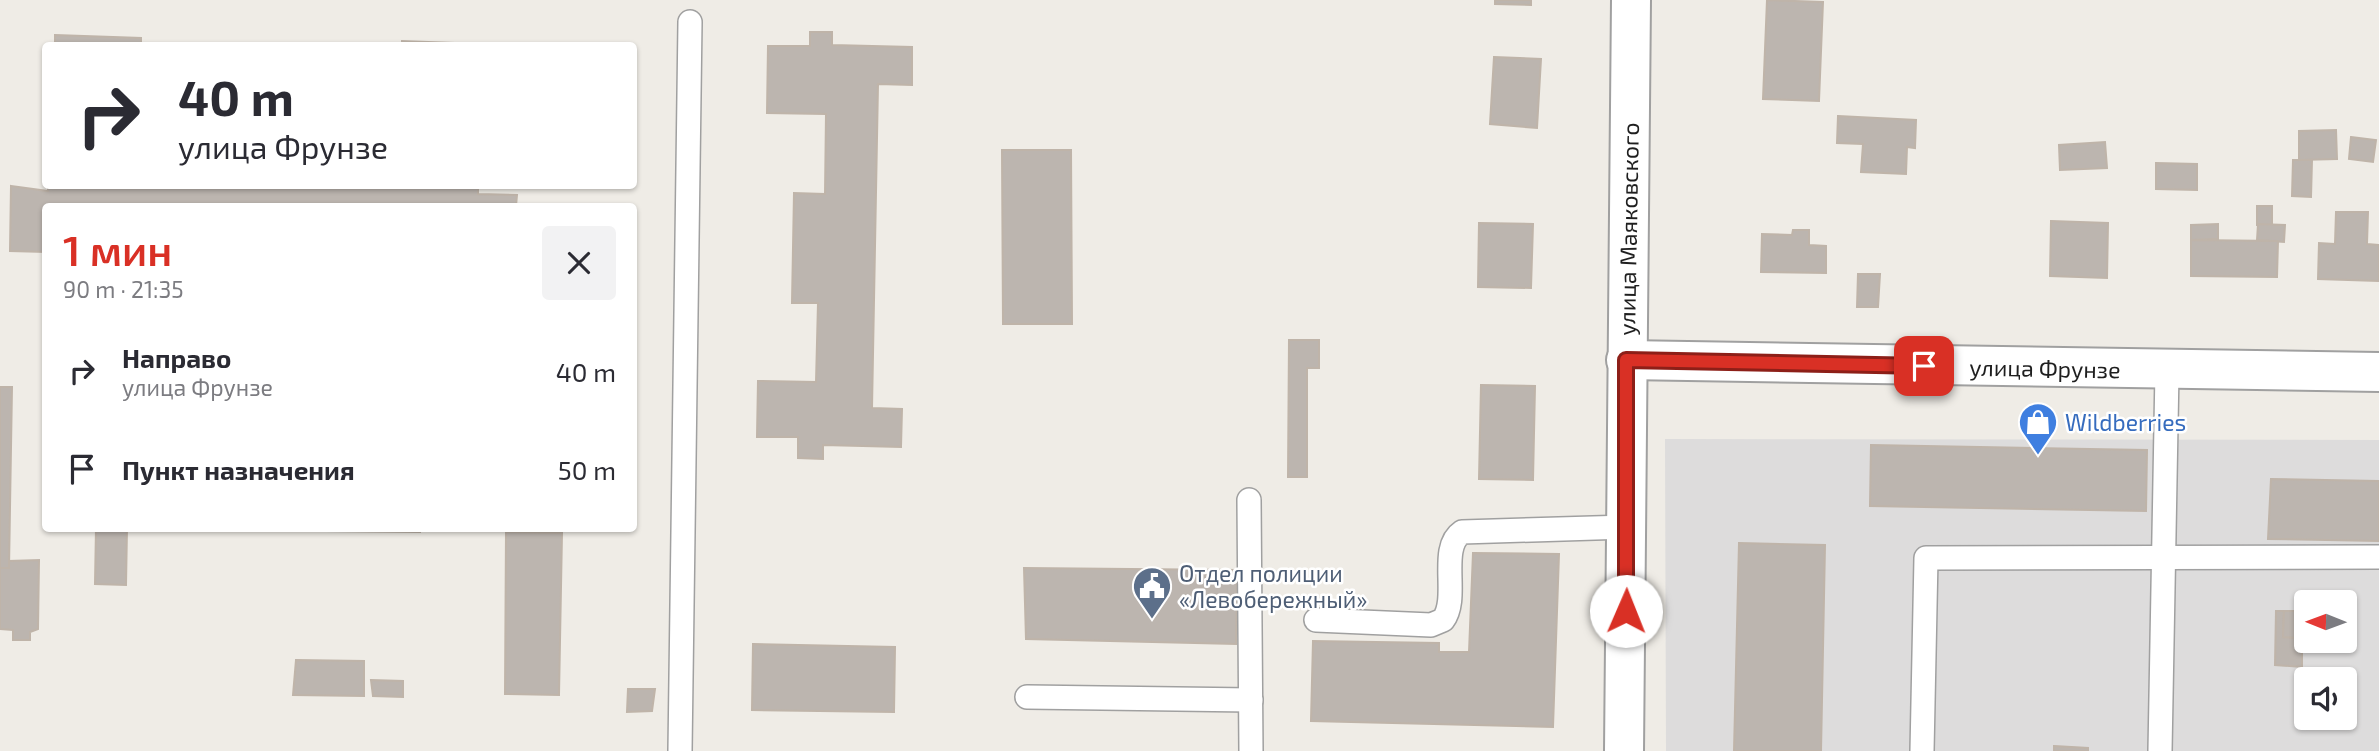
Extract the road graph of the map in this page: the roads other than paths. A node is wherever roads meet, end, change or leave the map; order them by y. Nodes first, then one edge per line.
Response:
1 (1630, 0) edge
2 (690, 22) dead end
3 (1626, 360) junction
4 (2167, 371) junction
5 (2379, 372) edge
6 (1249, 500) dead end
7 (1627, 527) junction
8 (2163, 557) junction
9 (2379, 557) edge
10 (1316, 620) dead end
11 (1027, 697) dead end
12 (1251, 699) junction
13 (680, 751) edge
14 (1251, 751) edge
15 (1624, 751) edge
16 (1922, 751) edge
17 (2160, 751) edge

1 - 3 street, улица Маяковского
2 - 13 lane
3 - 4 street, улица Фрунзе
3 - 7 street, улица Маяковского
4 - 5 street, улица Фрунзе
4 - 8 lane
6 - 12 lane
7 - 10 lane
7 - 15 street, улица Маяковского
8 - 9 lane
8 - 16 lane
8 - 17 lane
11 - 12 lane
12 - 14 lane

